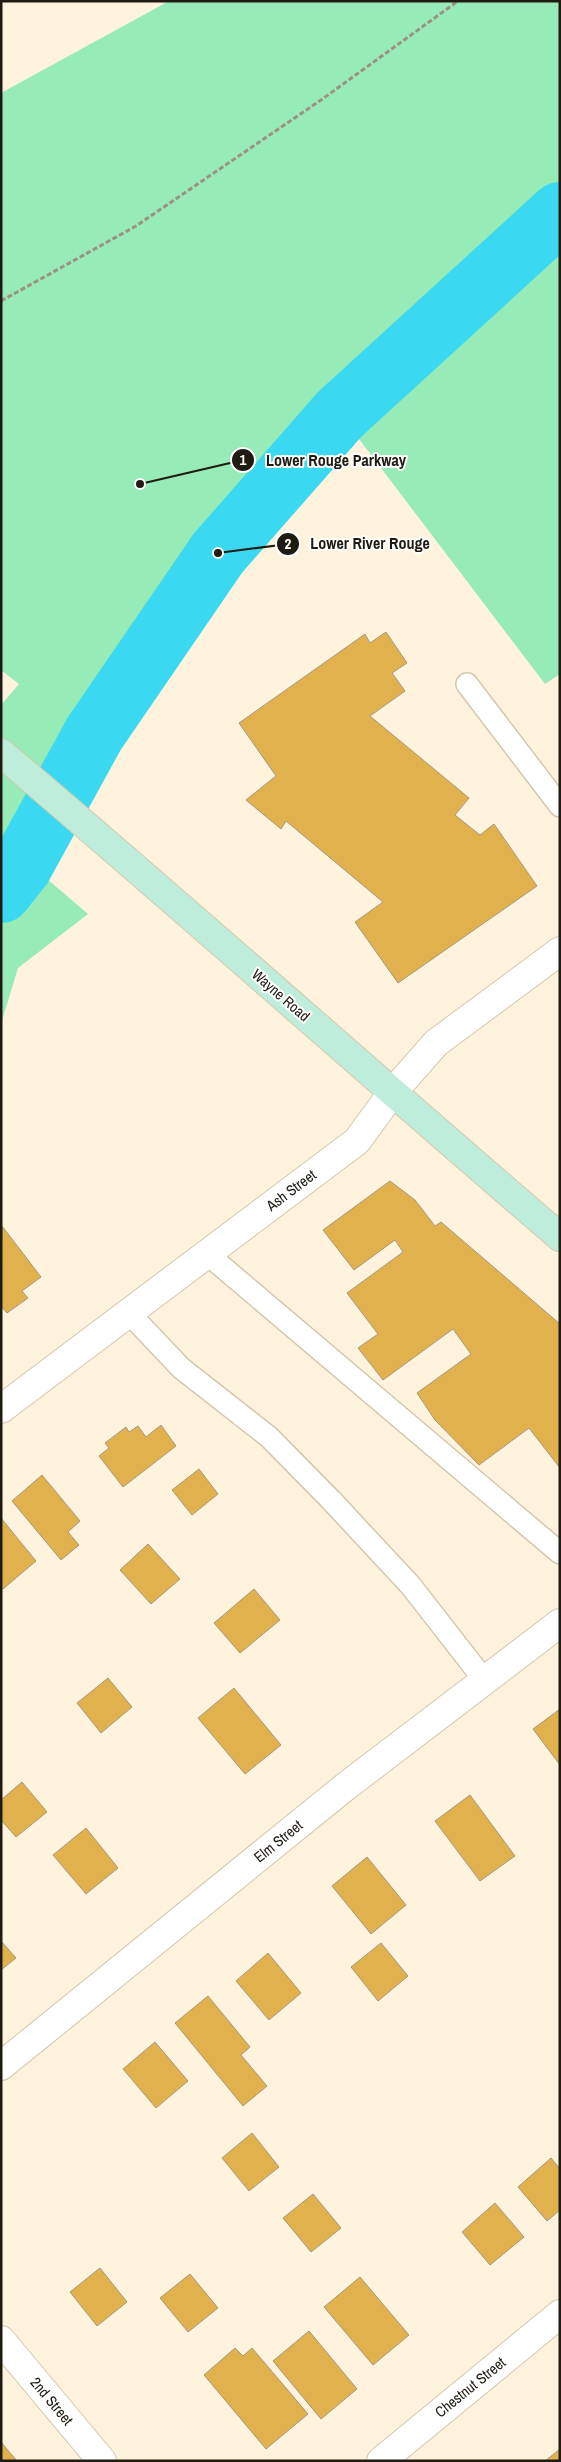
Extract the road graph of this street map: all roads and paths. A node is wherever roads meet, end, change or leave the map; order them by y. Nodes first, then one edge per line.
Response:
1 (458, 1) edge
2 (1, 301) edge
3 (467, 684) dead end
4 (1, 753) edge
5 (560, 806) edge
6 (560, 951) edge
7 (392, 1093) junction
8 (560, 1237) edge
9 (206, 1254) junction
10 (128, 1312) junction
11 (1, 1409) edge
12 (560, 1552) edge
13 (560, 1623) edge
14 (484, 1680) junction
15 (1, 2066) edge
16 (560, 2314) edge
17 (1, 2340) edge
18 (102, 2461) edge
19 (381, 2461) edge

1 - 2 path
3 - 5 lane
4 - 7 main road, Wayne Road
6 - 7 street, Ash Street
7 - 8 main road, Wayne Road
7 - 9 street, Ash Street
9 - 10 street, Ash Street
9 - 12 lane
10 - 11 street, Ash Street
10 - 14 lane
13 - 14 street, Elm Street
14 - 15 street, Elm Street
16 - 19 street, Chestnut Street
17 - 18 street, 2nd Street

